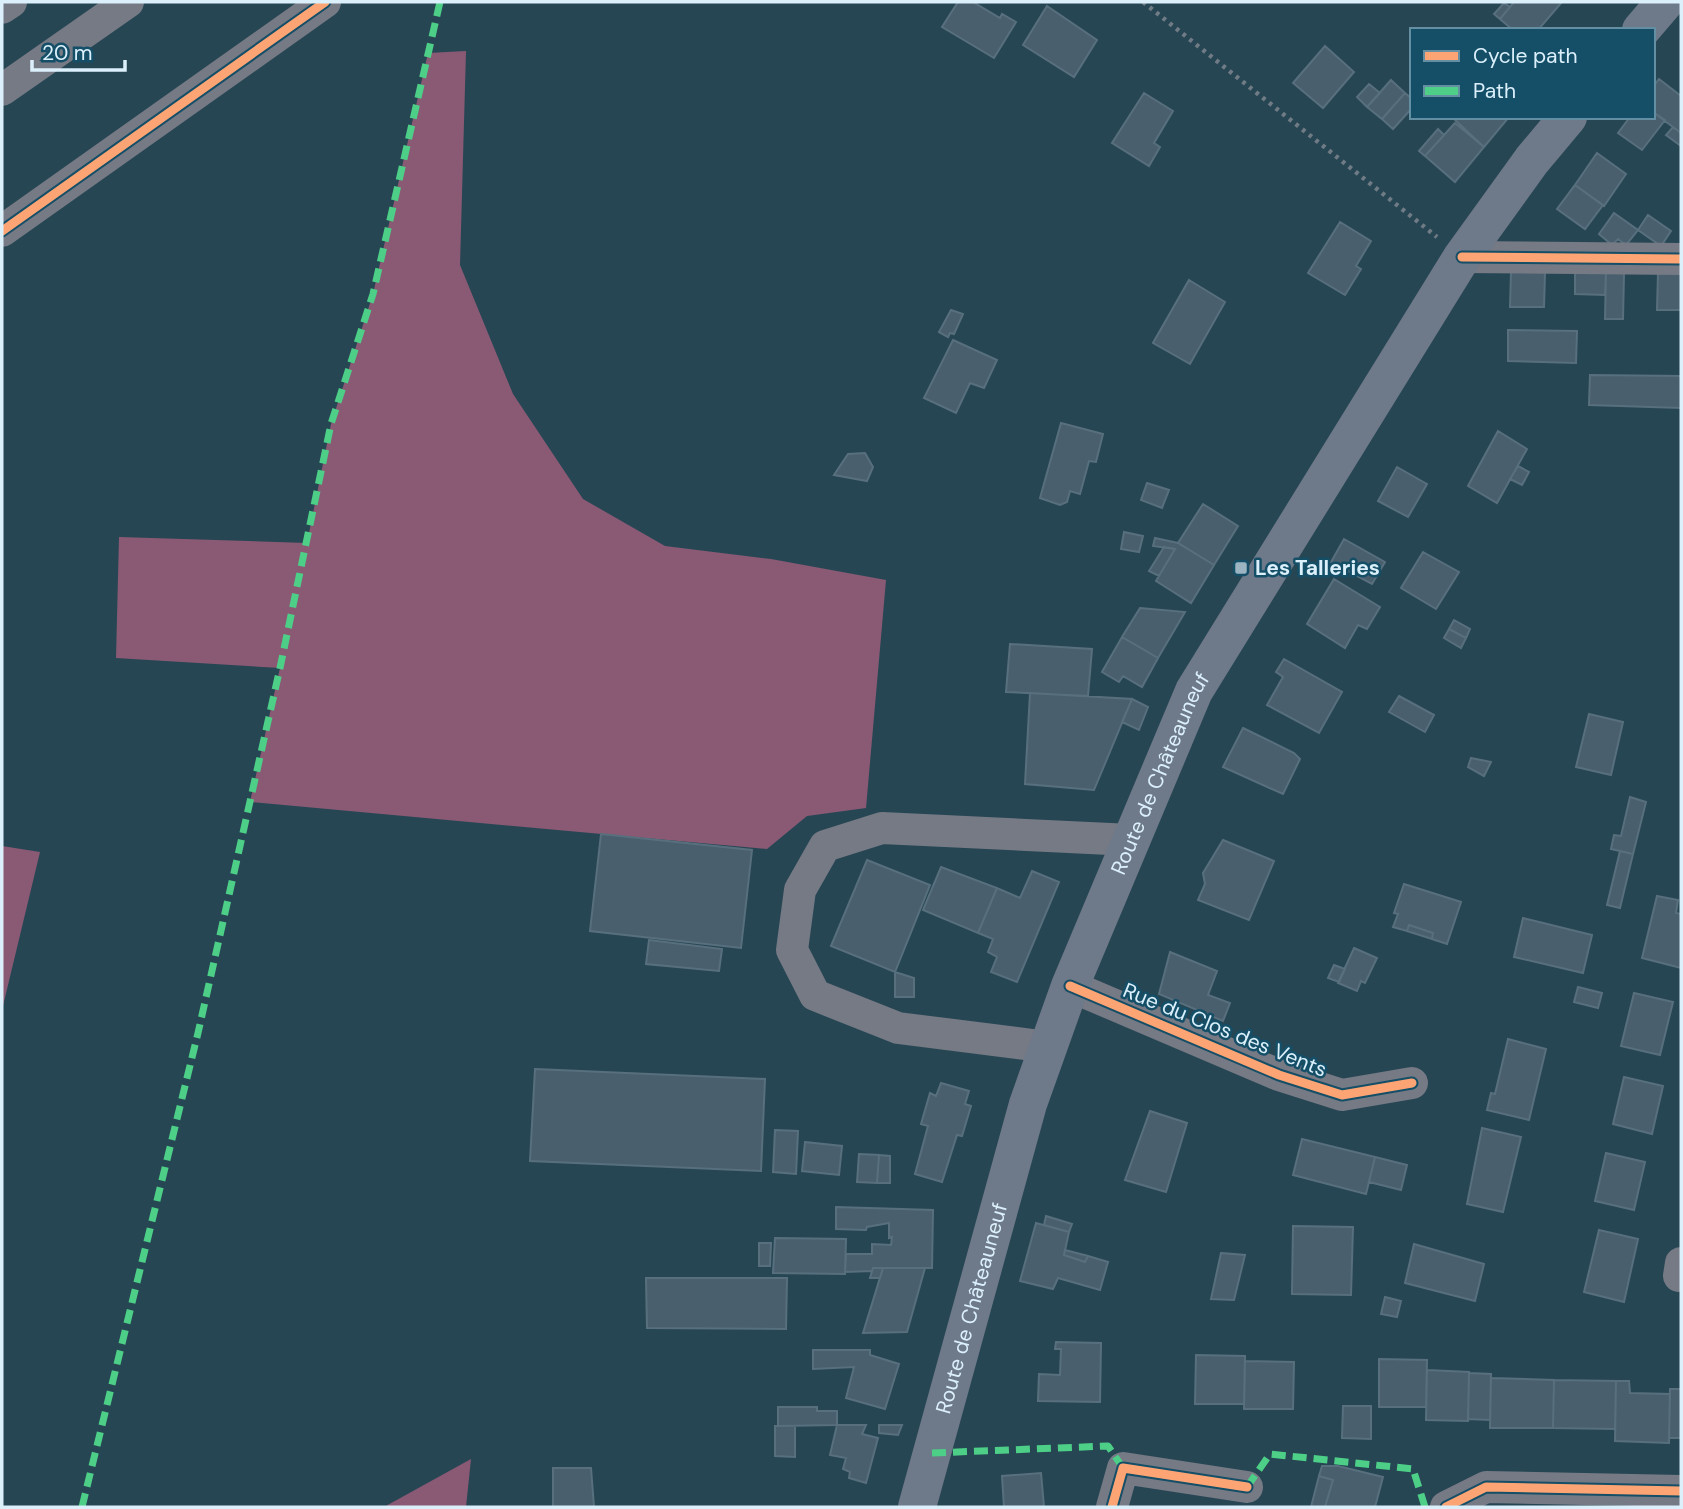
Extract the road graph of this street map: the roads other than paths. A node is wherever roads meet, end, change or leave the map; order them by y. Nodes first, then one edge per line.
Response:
1 (11, 2) edge
2 (128, 2) edge
3 (325, 2) edge
4 (1665, 2) edge
5 (2, 8) edge
6 (1643, 28) edge
7 (2, 90) edge
8 (1566, 119) edge
9 (2, 231) edge
10 (1462, 257) junction
11 (1681, 259) edge
12 (1131, 841) junction
13 (1069, 986) junction
14 (1048, 1047) junction
15 (1412, 1083) dead end
16 (1247, 1487) dead end
17 (1681, 1491) edge
18 (917, 1507) edge
19 (1112, 1507) edge
20 (1446, 1507) edge

1 - 5 street
2 - 7 street
3 - 9 street
4 - 6 main road
8 - 10 main road, Route de Châteauneuf
10 - 11 street
10 - 12 main road, Route de Châteauneuf
12 - 13 main road, Route de Châteauneuf
12 - 14 street
13 - 14 main road, Route de Châteauneuf
13 - 15 street, Rue du Clos des Vents
14 - 18 main road, Route de Châteauneuf
16 - 19 street
17 - 20 street

